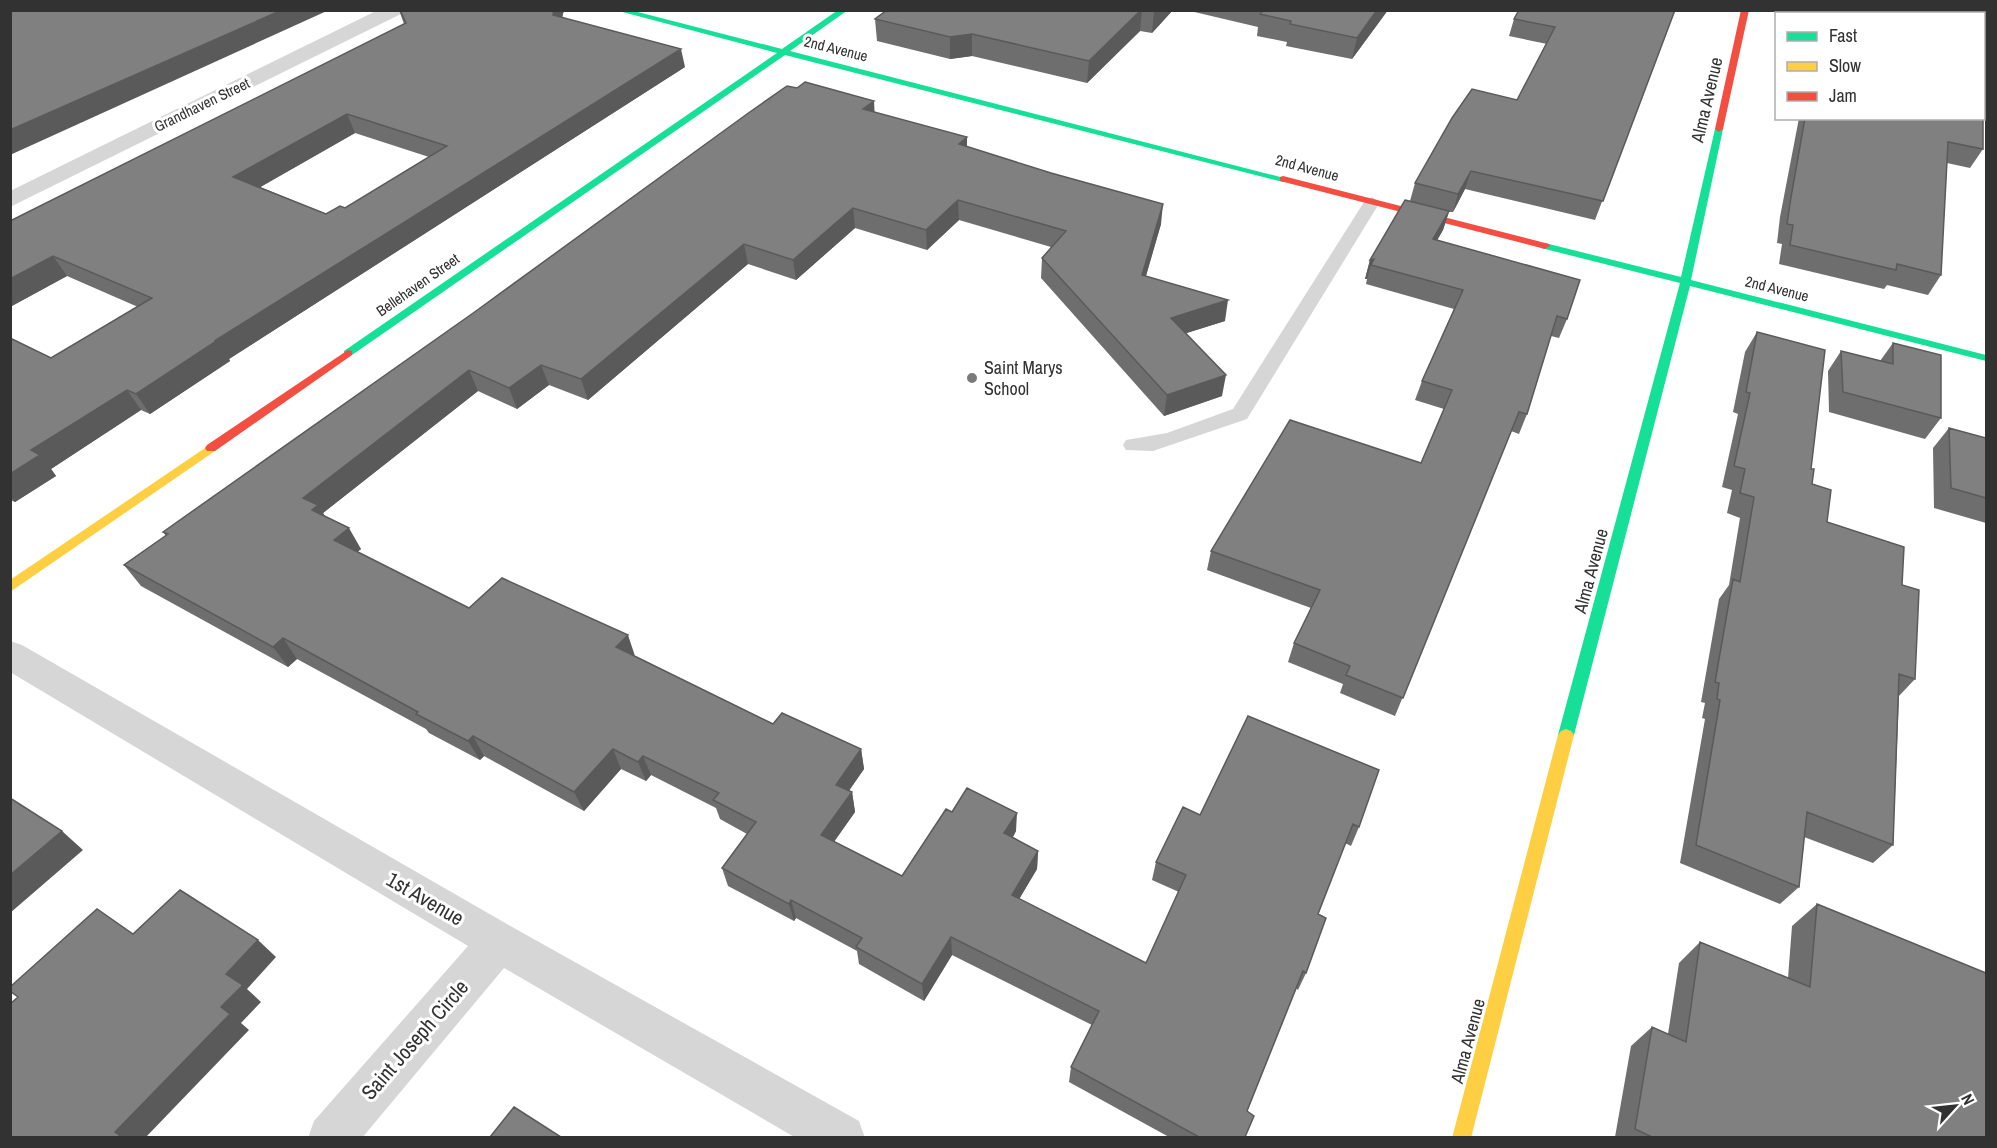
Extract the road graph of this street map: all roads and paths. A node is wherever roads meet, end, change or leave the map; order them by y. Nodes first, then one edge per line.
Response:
1 (394, 10) edge
2 (619, 10) edge
3 (844, 10) edge
4 (1745, 10) edge
5 (783, 52) junction
6 (10, 200) edge
7 (1372, 202) junction
8 (1685, 283) junction
9 (1986, 358) edge
10 (1133, 445) dead end
11 (10, 587) edge
12 (10, 655) edge
13 (499, 942) junction
14 (331, 1137) edge
15 (842, 1137) edge
16 (1461, 1137) edge

1 - 6 street, Grandhaven Street
2 - 5 street, 2nd Avenue
3 - 5 street, Bellehaven Street
4 - 8 street, Alma Avenue
5 - 7 street, 2nd Avenue
5 - 11 street, Bellehaven Street
7 - 8 street, 2nd Avenue
7 - 10 lane
8 - 9 street, 2nd Avenue
8 - 16 street, Alma Avenue
12 - 13 street, 1st Avenue
13 - 14 street, Saint Joseph Circle
13 - 15 street, 1st Avenue

